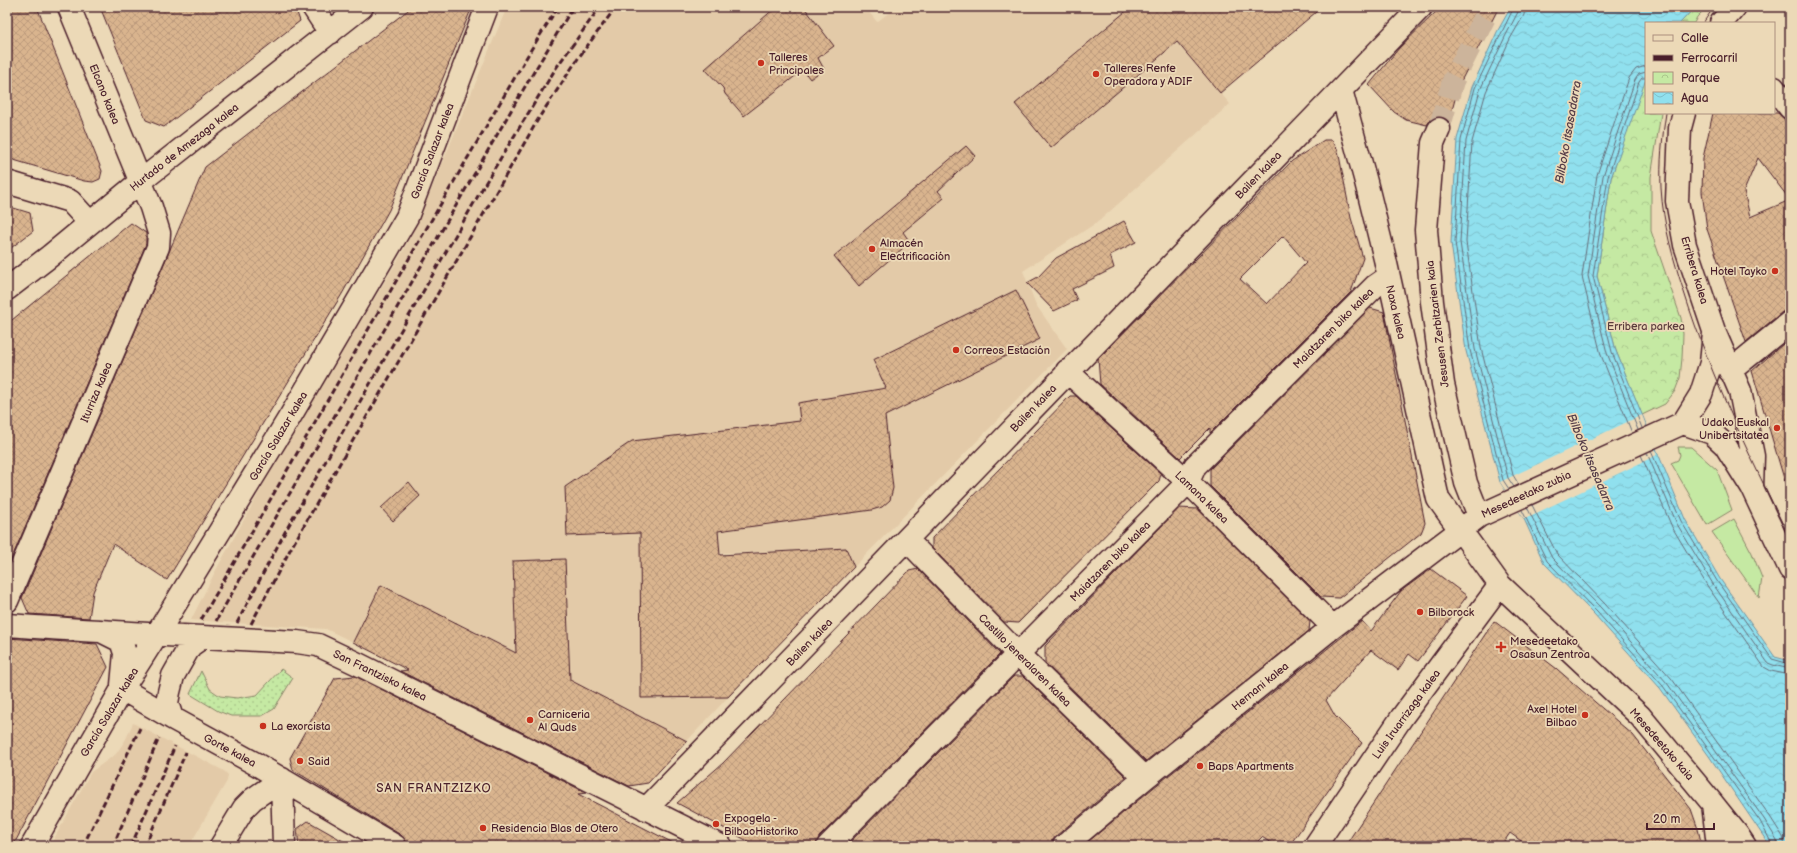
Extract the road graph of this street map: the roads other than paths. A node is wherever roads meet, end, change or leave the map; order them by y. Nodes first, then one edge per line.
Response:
1 (69, 7) edge
2 (313, 7) edge
3 (362, 7) edge
4 (487, 7) edge
5 (1421, 7) edge
6 (330, 33) junction
7 (1775, 89) edge
8 (1341, 90) junction
9 (1790, 108) edge
10 (1684, 114) edge
11 (1439, 129) tunnel mouth
12 (141, 181) junction
13 (7, 182) edge
14 (90, 223) junction
15 (1388, 277) junction
16 (7, 289) edge
17 (1790, 322) edge
18 (1714, 331) junction
19 (1068, 371) junction
20 (1730, 371) junction
21 (1683, 423) junction
22 (1188, 482) junction
23 (1752, 488) junction
24 (1488, 511) junction
25 (1459, 529) junction
26 (907, 540) junction
27 (1790, 569) edge
28 (1500, 586) junction
29 (7, 602) edge
30 (7, 625) edge
31 (1333, 627) junction
32 (105, 633) junction
33 (157, 634) junction
34 (203, 637) junction
35 (1018, 654) junction
36 (122, 689) junction
37 (172, 718) junction
38 (1144, 778) junction
39 (282, 779) junction
40 (1713, 804) junction
41 (646, 809) junction
42 (716, 845) edge
43 (32, 846) edge
44 (221, 846) edge
45 (284, 846) edge
46 (395, 846) edge
47 (828, 846) edge
48 (1064, 846) edge
49 (1315, 846) edge
50 (1718, 846) edge
51 (1745, 846) edge

1 - 12 street, Elcano kalea
2 - 6 street
3 - 6 street, Hurtado de Amezaga kalea
4 - 33 street, García Salazar kalea
5 - 8 street, Bailen kalea
6 - 12 street, Hurtado de Amezaga kalea
7 - 9 street
8 - 15 street, Naxa kalea
8 - 19 street, Bailen kalea
10 - 18 street, Erribera kalea
11 - 24 street, Jesusen Zerbitzarien kaia
12 - 14 street, Hurtado de Amezaga kalea
12 - 29 street, Iturriza kalea
13 - 14 street
14 - 16 street, Hurtado de Amezaga kalea
15 - 22 street, Maiatzaren biko kalea
15 - 25 street, Naxa kalea
17 - 20 street
18 - 20 street, Erribera kalea
18 - 21 street, Erribera kalea
19 - 22 street, Lamana kalea
19 - 26 street, Bailen kalea
20 - 23 street, Erribera kalea
21 - 23 street, Erribera kalea
21 - 24 street, Mesedeetako zubia
22 - 31 street, Lamana kalea
22 - 35 street, Maiatzaren biko kalea
23 - 27 street, Erribera kalea
24 - 25 street, Mesedeetako zubia
25 - 28 street, Mesedeetako kaia
25 - 31 street, Hernani kalea
26 - 35 street, Castillo jeneralaren kalea
26 - 41 street, Bailen kalea
28 - 40 street, Mesedeetako kaia
28 - 49 street, Luis Iruarrizaga kalea
30 - 32 street, San Frantzisko kalea
31 - 38 street, Hernani kalea
32 - 33 street, San Frantzisko kalea
32 - 36 street
33 - 34 street, San Frantzisko kalea
33 - 36 street, García Salazar kalea
34 - 37 street
34 - 41 street, San Frantzisko kalea
35 - 38 street, Castillo jeneralaren kalea
35 - 47 street, Maiatzaren biko kalea
36 - 37 street, Gorte kalea
36 - 43 street, García Salazar kalea
37 - 39 street, Gorte kalea
38 - 48 street, Hernani kalea
39 - 44 street
39 - 45 street
39 - 46 street, Gorte kalea
40 - 50 street
40 - 51 street, Mesedeetako kaia
41 - 42 street, San Frantzisko kalea

